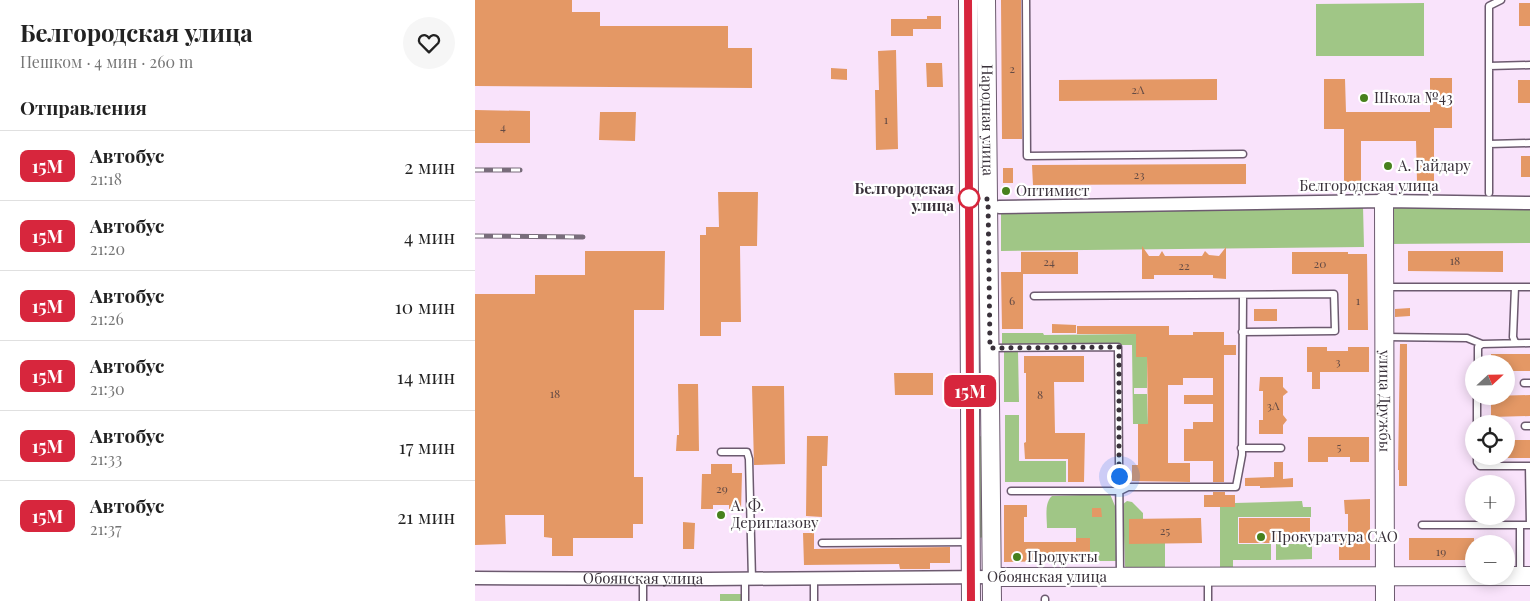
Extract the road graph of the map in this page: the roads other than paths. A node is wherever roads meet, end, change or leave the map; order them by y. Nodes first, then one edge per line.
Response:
1 (968, 0) edge
2 (986, 0) edge
3 (1026, 0) edge
4 (1501, 0) edge
5 (1530, 65) edge
6 (1489, 66) junction
7 (1489, 144) junction
8 (1530, 144) edge
9 (1243, 154) dead end
10 (1489, 193) dead end
11 (1384, 201) junction
12 (1530, 202) edge
13 (999, 207) dead end
14 (1384, 287) junction
15 (1515, 287) junction
16 (1530, 287) edge
17 (1243, 295) junction
18 (1033, 296) dead end
19 (1242, 332) junction
20 (1384, 337) junction
21 (1517, 343) junction
22 (1530, 343) edge
23 (1482, 344) junction
24 (990, 348) junction
25 (1478, 355) edge
26 (1241, 448) junction
27 (1281, 448) dead end
28 (721, 452) dead end
29 (1479, 465) edge
30 (1530, 466) edge
31 (1011, 491) dead end
32 (1120, 491) junction
33 (1422, 525) dead end
34 (1520, 525) junction
35 (1530, 525) edge
36 (971, 542) junction
37 (822, 543) dead end
38 (1525, 576) edge
39 (971, 577) junction
40 (992, 577) junction
41 (1120, 577) junction
42 (1207, 577) junction
43 (1385, 577) junction
44 (475, 578) edge
45 (814, 578) junction
46 (643, 579) junction
47 (748, 579) junction
48 (643, 601) edge
49 (745, 601) edge
50 (814, 601) edge
51 (971, 601) edge
52 (992, 601) edge
53 (1208, 601) edge
54 (1385, 601) edge

1 - 36 street, Народная улица
2 - 24 street, Народная улица
3 - 9 lane
4 - 6 lane
5 - 6 lane
6 - 7 lane
7 - 8 lane
7 - 10 lane
11 - 12 street, Белгородская улица
11 - 13 street, Белгородская улица
11 - 14 street, улица Дружбы
14 - 15 lane
14 - 20 street, улица Дружбы
15 - 16 lane
15 - 21 lane
17 - 18 lane
17 - 19 lane
17 - 19 lane
19 - 26 lane
20 - 23 lane
20 - 43 street, улица Дружбы
21 - 22 lane
21 - 23 lane
23 - 25 lane
24 - 32 lane
24 - 40 street, Народная улица
26 - 27 lane
26 - 32 lane
28 - 47 lane
29 - 30 lane
30 - 35 lane
31 - 32 lane
32 - 41 lane
33 - 34 lane
34 - 35 lane
34 - 38 lane
36 - 37 lane
36 - 39 street, Народная улица
38 - 43 street, Обоянская улица
39 - 40 street, Обоянская улица
39 - 45 street, Обоянская улица
39 - 51 street, Народная улица
40 - 41 street, Обоянская улица
40 - 52 street, Народная улица
41 - 42 street, Обоянская улица
42 - 43 street, Обоянская улица
42 - 53 lane
43 - 54 street, улица Дружбы
44 - 46 street, Обоянская улица
45 - 47 street, Обоянская улица
45 - 50 lane
46 - 47 street, Обоянская улица
46 - 48 lane
47 - 49 lane

